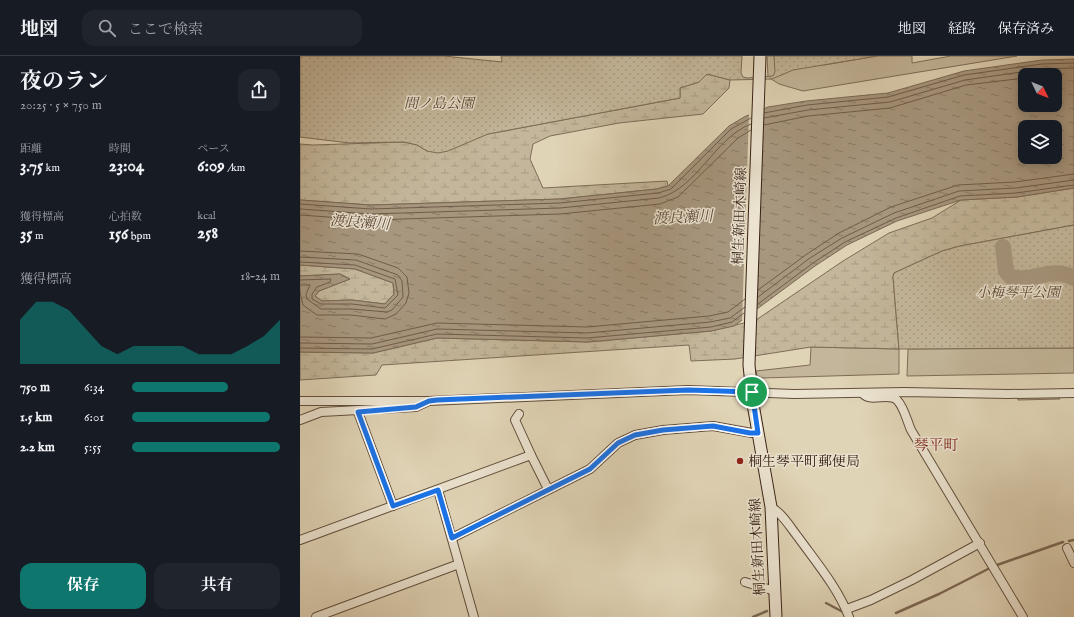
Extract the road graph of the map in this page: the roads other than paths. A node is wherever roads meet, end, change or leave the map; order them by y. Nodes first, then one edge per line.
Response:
1 (760, 56) edge
2 (752, 392) junction
3 (861, 392) junction
4 (1074, 393) edge
5 (300, 401) edge
6 (429, 401) junction
7 (358, 412) junction
8 (519, 414) dead end
9 (300, 420) edge
10 (758, 433) junction
11 (530, 454) junction
12 (548, 489) junction
13 (438, 490) junction
14 (393, 506) junction
15 (772, 507) junction
16 (452, 538) junction
17 (300, 540) edge
18 (980, 543) junction
19 (1067, 548) dead end
20 (459, 564) junction
21 (1074, 564) edge
22 (745, 582) dead end
23 (775, 590) junction
24 (848, 613) edge
25 (316, 617) edge
26 (474, 617) edge
27 (776, 617) edge
28 (1023, 617) edge

1 - 2 main road, 桐生新田木崎線
2 - 3 street
2 - 6 street
2 - 10 main road, 桐生新田木崎線
3 - 4 street
3 - 18 street
5 - 6 street
6 - 7 street
7 - 9 street
7 - 14 street
8 - 11 street
10 - 12 street
10 - 15 main road, 桐生新田木崎線
11 - 12 street
11 - 13 street
12 - 16 street
13 - 14 street
13 - 16 street
14 - 17 street
15 - 23 main road, 桐生新田木崎線
15 - 24 street
16 - 20 street
18 - 24 street
18 - 28 street
19 - 21 street
20 - 25 street
20 - 26 street
22 - 23 street
23 - 27 main road, 桐生新田木崎線

